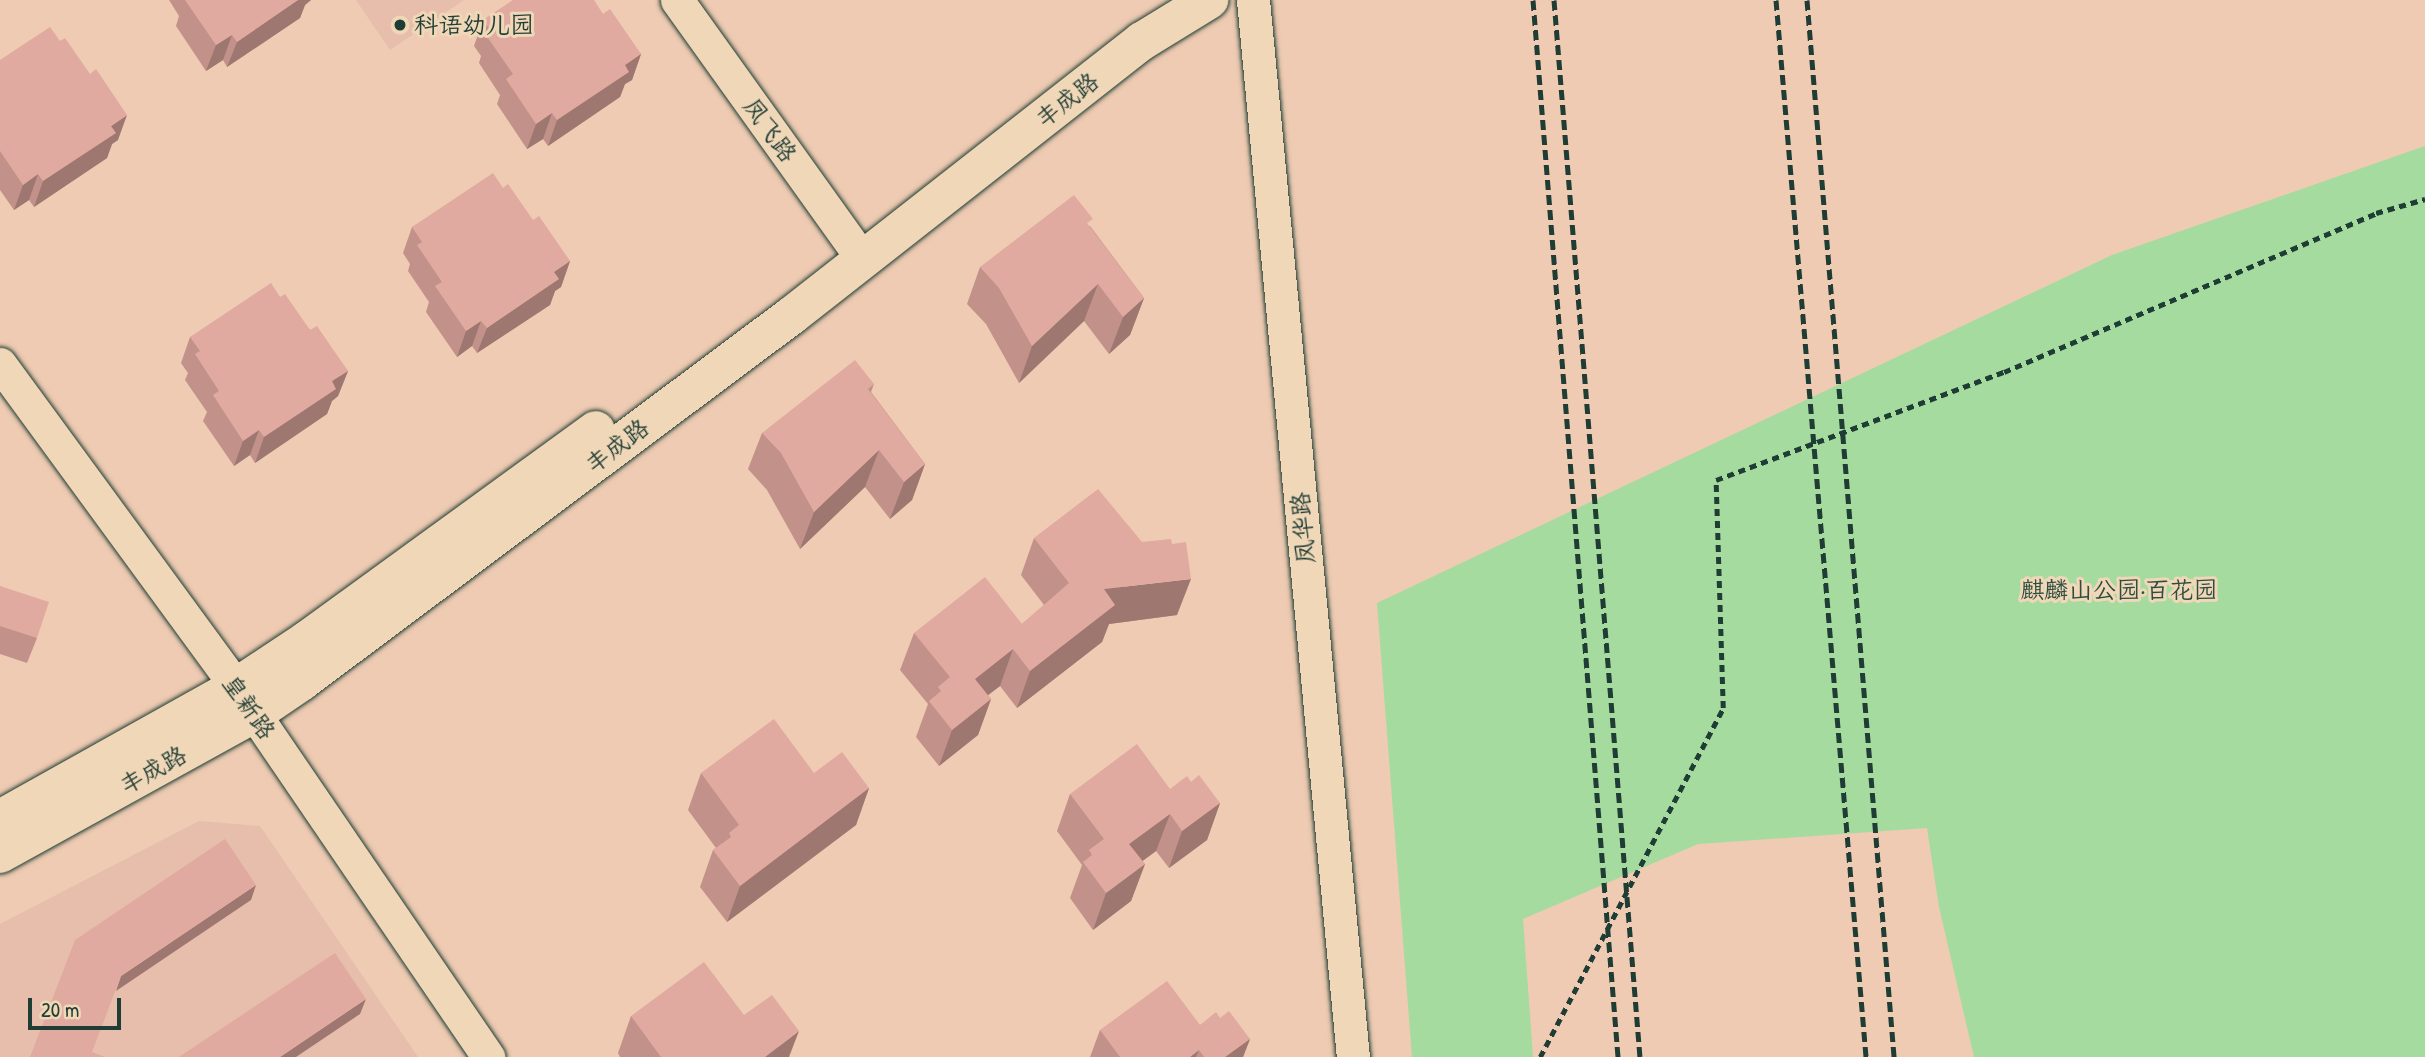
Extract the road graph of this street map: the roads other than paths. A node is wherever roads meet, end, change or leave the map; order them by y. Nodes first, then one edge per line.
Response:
1 (677, 0) edge
2 (1159, 0) edge
3 (1209, 0) edge
4 (1253, 0) edge
5 (856, 250) junction
6 (0, 363) edge
7 (245, 700) junction
8 (0, 819) edge
9 (0, 854) edge
10 (488, 1057) edge
11 (1353, 1057) edge

1 - 5 street, 凤飞路
2 - 5 main road, 丰成路
3 - 5 main road, 丰成路
4 - 11 street, 凤华路
5 - 7 main road, 丰成路
6 - 7 street, 皇新路
7 - 8 main road, 丰成路
7 - 9 main road, 丰成路
7 - 10 street, 皇新路

